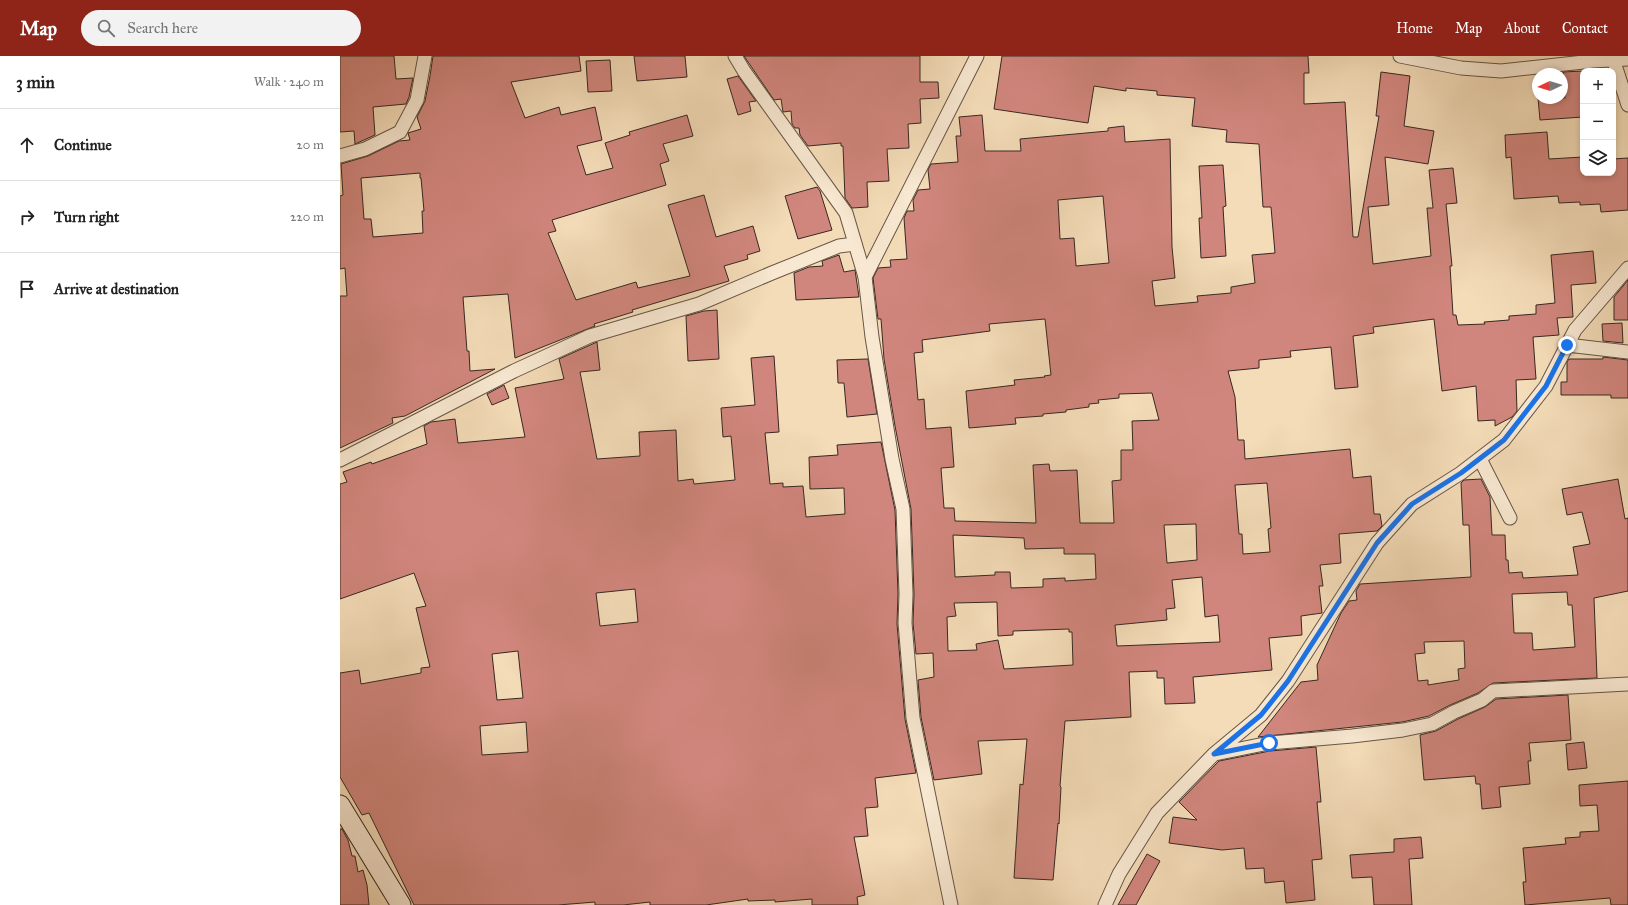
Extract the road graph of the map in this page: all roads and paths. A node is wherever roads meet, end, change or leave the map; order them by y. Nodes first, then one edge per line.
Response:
1 (425, 56) edge
2 (735, 56) edge
3 (977, 56) edge
4 (1400, 56) edge
5 (1612, 58) edge
6 (1628, 59) edge
7 (1628, 106) edge
8 (340, 156) edge
9 (855, 244) junction
10 (1628, 268) edge
11 (864, 277) junction
12 (1567, 345) junction
13 (1628, 352) edge
14 (1480, 459) junction
15 (340, 460) edge
16 (1510, 518) dead end
17 (1628, 684) edge
18 (1214, 754) junction
19 (340, 805) edge
20 (401, 905) edge
21 (951, 905) edge
22 (1105, 905) edge

1 - 8 street
2 - 9 street
3 - 11 street
4 - 5 street
5 - 6 street
5 - 7 street
9 - 11 street
9 - 15 street
10 - 12 street
11 - 21 street
12 - 13 street
12 - 14 street
14 - 16 street
14 - 18 street
17 - 18 street
18 - 22 street
19 - 20 main road

